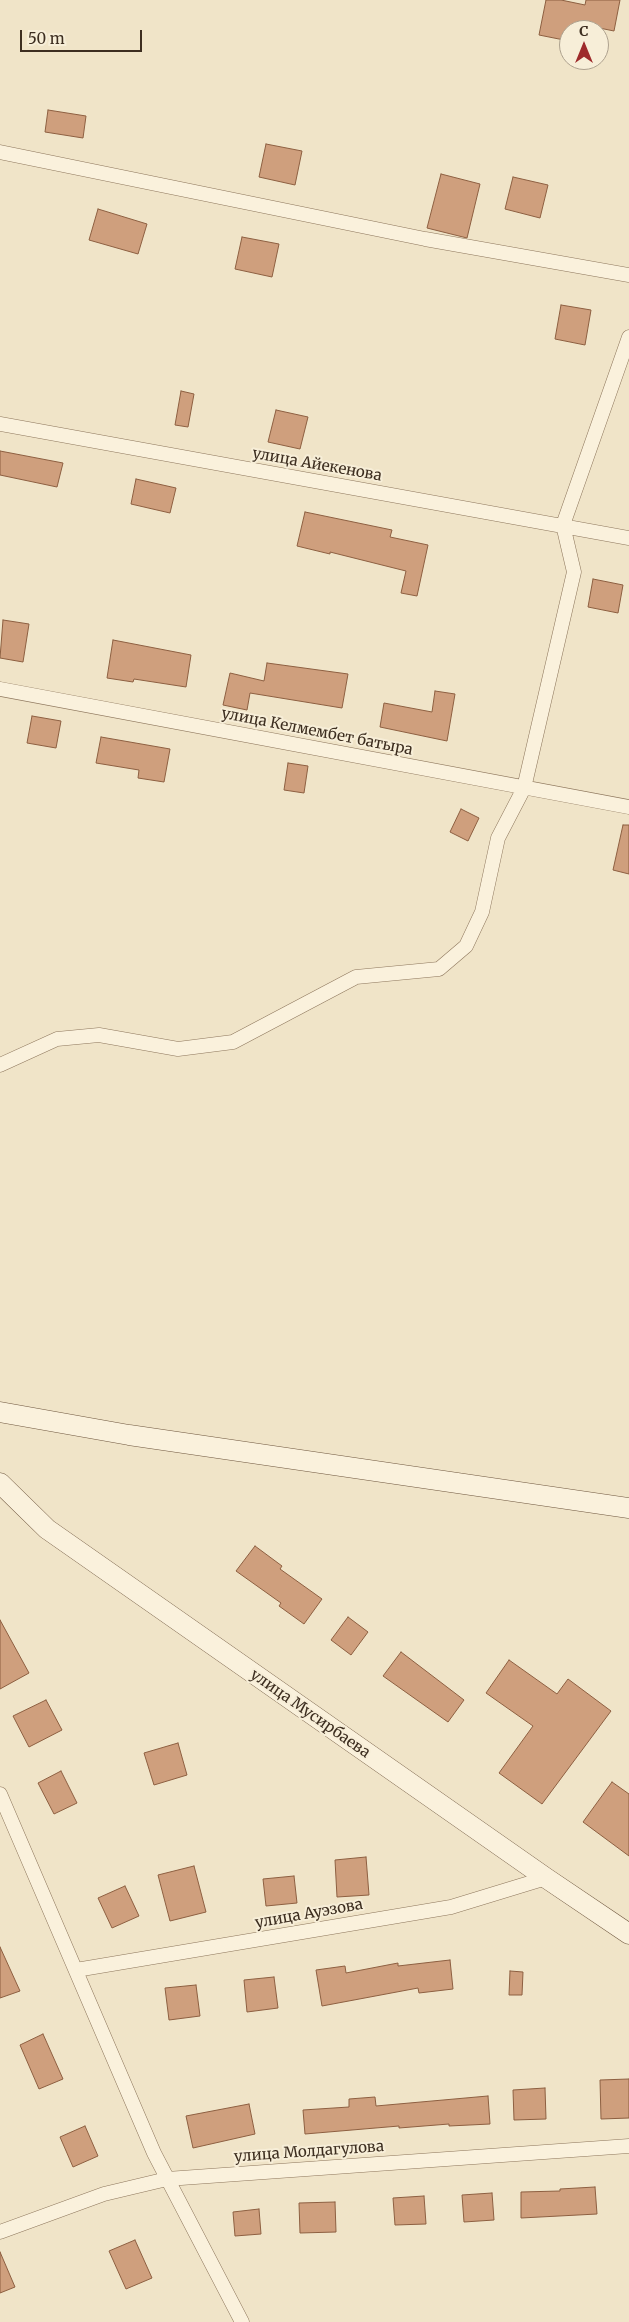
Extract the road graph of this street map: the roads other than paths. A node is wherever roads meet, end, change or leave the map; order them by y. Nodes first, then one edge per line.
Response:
1 (0, 152) edge
2 (629, 275) edge
3 (629, 337) edge
4 (0, 424) edge
5 (563, 525) junction
6 (629, 538) edge
7 (0, 690) edge
8 (524, 788) junction
9 (629, 807) edge
10 (0, 1065) edge
11 (0, 1412) edge
12 (0, 1483) edge
13 (629, 1508) edge
14 (0, 1794) edge
15 (546, 1878) junction
16 (629, 1934) edge
17 (76, 1970) junction
18 (629, 2146) edge
19 (167, 2179) junction
20 (0, 2232) edge
21 (242, 2322) edge

1 - 2 street
3 - 5 street
4 - 5 street, улица Айекенова
5 - 6 street, улица Айекенова
5 - 8 street
7 - 8 street, улица Келмембет батыра
8 - 9 street, улица Келмембет батыра
8 - 10 street
11 - 13 street
12 - 15 street, улица Мусирбаева
14 - 17 street
15 - 16 street, улица Мусирбаева
15 - 17 street, улица Ауэзова
17 - 19 street
18 - 19 street, улица Молдагулова
19 - 20 street, улица Молдагулова
19 - 21 street

